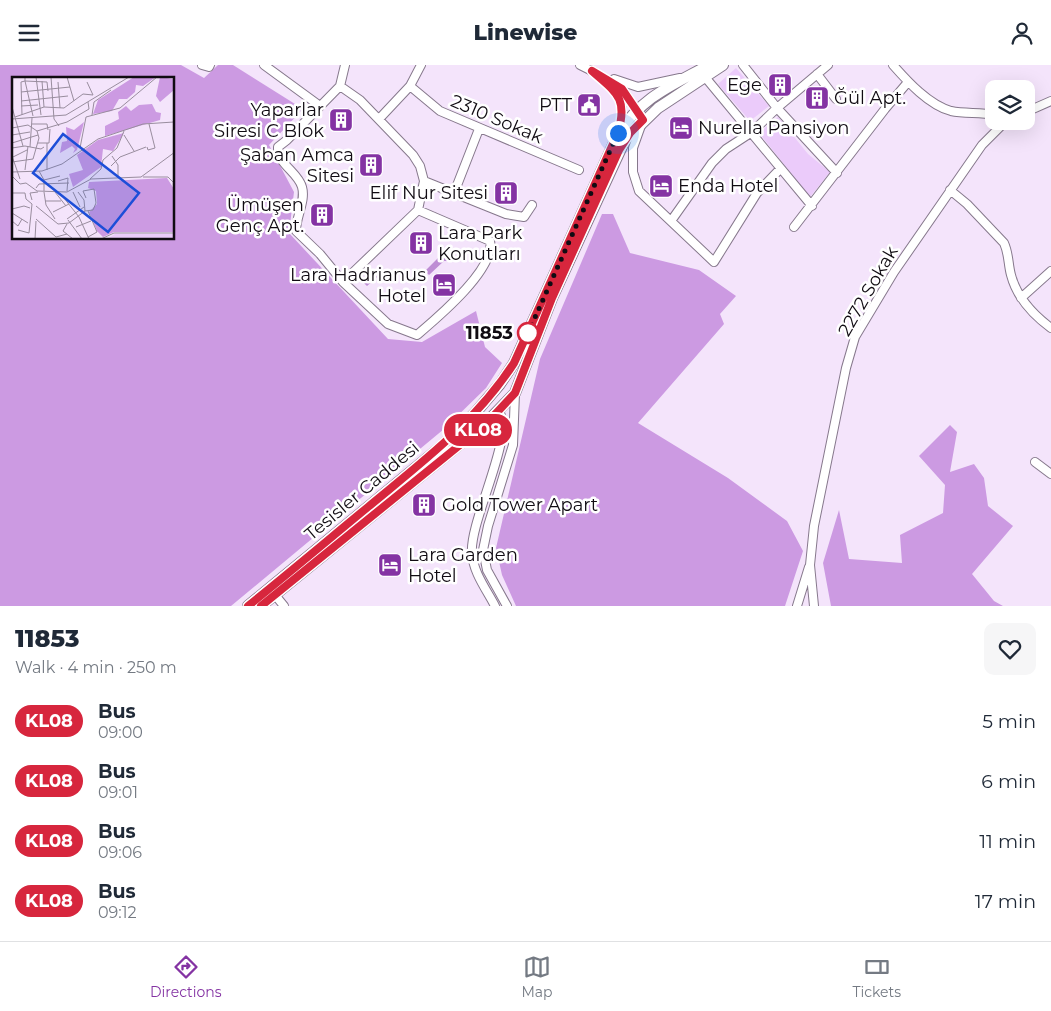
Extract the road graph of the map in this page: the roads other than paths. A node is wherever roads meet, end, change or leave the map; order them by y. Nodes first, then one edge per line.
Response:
1 (202, 65) edge
2 (210, 65) edge
3 (264, 65) edge
4 (345, 65) edge
5 (421, 65) edge
6 (580, 65) edge
7 (709, 65) edge
8 (723, 65) edge
9 (743, 65) edge
10 (828, 65) edge
11 (893, 65) edge
12 (592, 71) junction
13 (817, 74) junction
14 (685, 77) junction
15 (705, 77) junction
16 (908, 83) junction
17 (410, 85) junction
18 (340, 86) junction
19 (836, 99) dead end
20 (1051, 101) edge
21 (320, 105) junction
22 (776, 108) junction
23 (1035, 108) edge
24 (636, 109) junction
25 (985, 114) edge
26 (379, 119) junction
27 (643, 120) junction
28 (479, 129) junction
29 (997, 130) edge
30 (752, 132) junction
31 (618, 133) junction
32 (780, 169) junction
33 (579, 170) dead end
34 (837, 173) junction
35 (424, 181) junction
36 (950, 190) junction
37 (454, 193) junction
38 (532, 205) dead end
39 (812, 206) junction
40 (418, 209) junction
41 (671, 221) junction
42 (794, 227) dead end
43 (1051, 271) edge
44 (343, 282) junction
45 (1021, 298) junction
46 (1051, 328) edge
47 (500, 383) junction
48 (515, 393) junction
49 (490, 396) junction
50 (499, 412) junction
51 (1035, 462) dead end
52 (1051, 474) edge
53 (810, 565) junction
54 (275, 595) junction
55 (248, 606) edge
56 (261, 606) edge
57 (284, 606) edge
58 (495, 606) edge
59 (507, 606) edge
60 (797, 606) edge
61 (814, 606) edge

1 - 2 street
3 - 21 street
4 - 18 street
5 - 17 street
6 - 12 street
7 - 14 main road, Tesisler Caddesi
8 - 15 main road
9 - 22 street
10 - 13 street
11 - 16 street
12 - 14 street
12 - 24 street
12 - 31 street
13 - 19 street
13 - 22 street
14 - 24 main road, Tesisler Caddesi
15 - 27 main road
15 - 30 street
16 - 25 street
16 - 34 street
17 - 26 street
17 - 28 street, 2310 Sokak
18 - 21 street
18 - 26 street
20 - 23 street
21 - 44 street
22 - 30 street
22 - 34 street
24 - 27 street
24 - 31 main road, Tesisler Caddesi
26 - 35 street
27 - 41 street
27 - 48 main road
28 - 33 street, 2310 Sokak
28 - 37 street
29 - 36 street, 2272 Sokak
30 - 32 street
30 - 41 street
31 - 47 main road, Tesisler Caddesi
32 - 39 street
32 - 41 street
34 - 39 street
35 - 37 street
35 - 40 street
36 - 45 street
36 - 53 street, 2272 Sokak
37 - 38 street
39 - 42 street
40 - 44 street
40 - 44 street
43 - 45 street
45 - 46 street
47 - 48 main road
47 - 49 main road, Tesisler Caddesi
48 - 50 main road
48 - 59 street
49 - 50 main road
49 - 55 main road, Tesisler Caddesi
50 - 54 main road
50 - 58 street
51 - 52 street
53 - 60 street
53 - 61 street
54 - 56 main road
54 - 57 street

